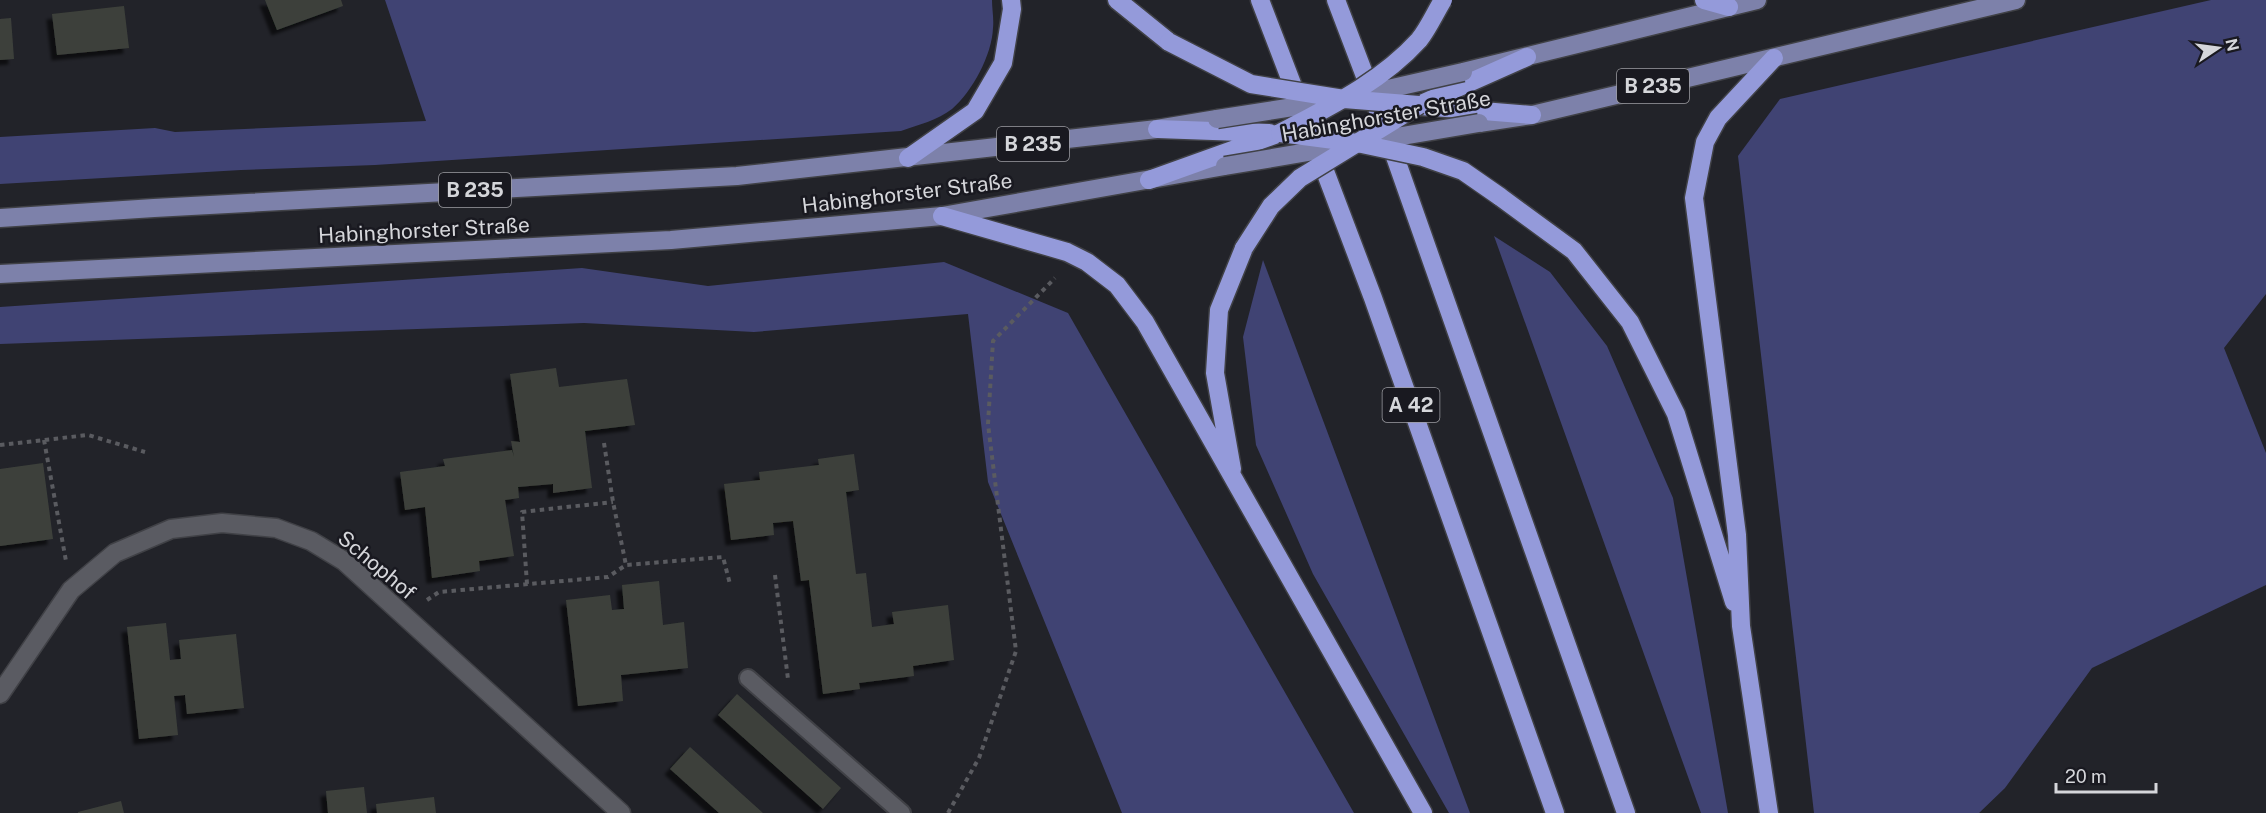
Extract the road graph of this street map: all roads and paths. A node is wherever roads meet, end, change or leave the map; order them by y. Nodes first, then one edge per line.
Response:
1 (1011, 0) edge
2 (1117, 0) edge
3 (1260, 0) edge
4 (1336, 0) edge
5 (1443, 0) edge
6 (1704, 0) edge
7 (1757, 0) edge
8 (2016, 0) edge
9 (1729, 7) junction
10 (1774, 58) junction
11 (1466, 77) junction
12 (1344, 99) junction
13 (1419, 105) junction
14 (1477, 117) junction
15 (1218, 125) junction
16 (1280, 133) junction
17 (1357, 143) junction
18 (908, 158) junction
19 (1224, 160) junction
20 (942, 216) junction
21 (0, 218) edge
22 (0, 274) edge
23 (1055, 278) dead end
24 (44, 440) junction
25 (604, 443) dead end
26 (0, 446) edge
27 (145, 452) dead end
28 (1234, 482) junction
29 (613, 502) junction
30 (626, 565) junction
31 (776, 575) dead end
32 (527, 584) junction
33 (730, 584) dead end
34 (71, 590) junction
35 (404, 616) junction
36 (1741, 626) junction
37 (748, 678) dead end
38 (0, 694) edge
39 (792, 717) junction
40 (621, 813) edge
41 (902, 813) edge
42 (948, 813) edge
43 (1423, 813) edge
44 (1555, 813) edge
45 (1626, 813) edge
46 (1769, 813) edge

1 - 18 highway
2 - 12 highway, bridge
3 - 44 highway, A 42
4 - 45 highway
5 - 12 highway, bridge
6 - 9 highway
7 - 9 main road, Habinghorster Straße / B 235
8 - 10 main road, Habinghorster Straße / B 235
9 - 11 main road, Habinghorster Straße / B 235
10 - 14 main road, Habinghorster Straße / B 235
10 - 36 highway
11 - 12 main road, Habinghorster Straße / B 235, bridge
11 - 13 highway
12 - 13 highway, bridge
12 - 15 main road, Habinghorster Straße / B 235, bridge
12 - 16 highway, bridge
13 - 14 highway
13 - 17 highway, bridge
14 - 17 main road, Habinghorster Straße / B 235, bridge
15 - 16 highway
15 - 18 main road, Habinghorster Straße / B 235
16 - 17 highway, bridge
16 - 19 highway
17 - 19 main road, Habinghorster Straße / B 235, bridge
17 - 28 highway, bridge
17 - 36 highway, bridge
18 - 21 main road, Habinghorster Straße / B 235
19 - 20 main road, Habinghorster Straße / B 235
20 - 22 main road, Habinghorster Straße / B 235
20 - 28 highway
23 - 42 path
24 - 26 path
24 - 27 path
24 - 34 path
25 - 29 path
28 - 43 highway
29 - 30 path
29 - 32 path
30 - 32 path
30 - 33 path
31 - 39 path
32 - 35 path
34 - 35 street, Schophof
34 - 38 street, Schophof
35 - 40 street, Schophof
36 - 46 highway
37 - 39 lane
39 - 41 lane

